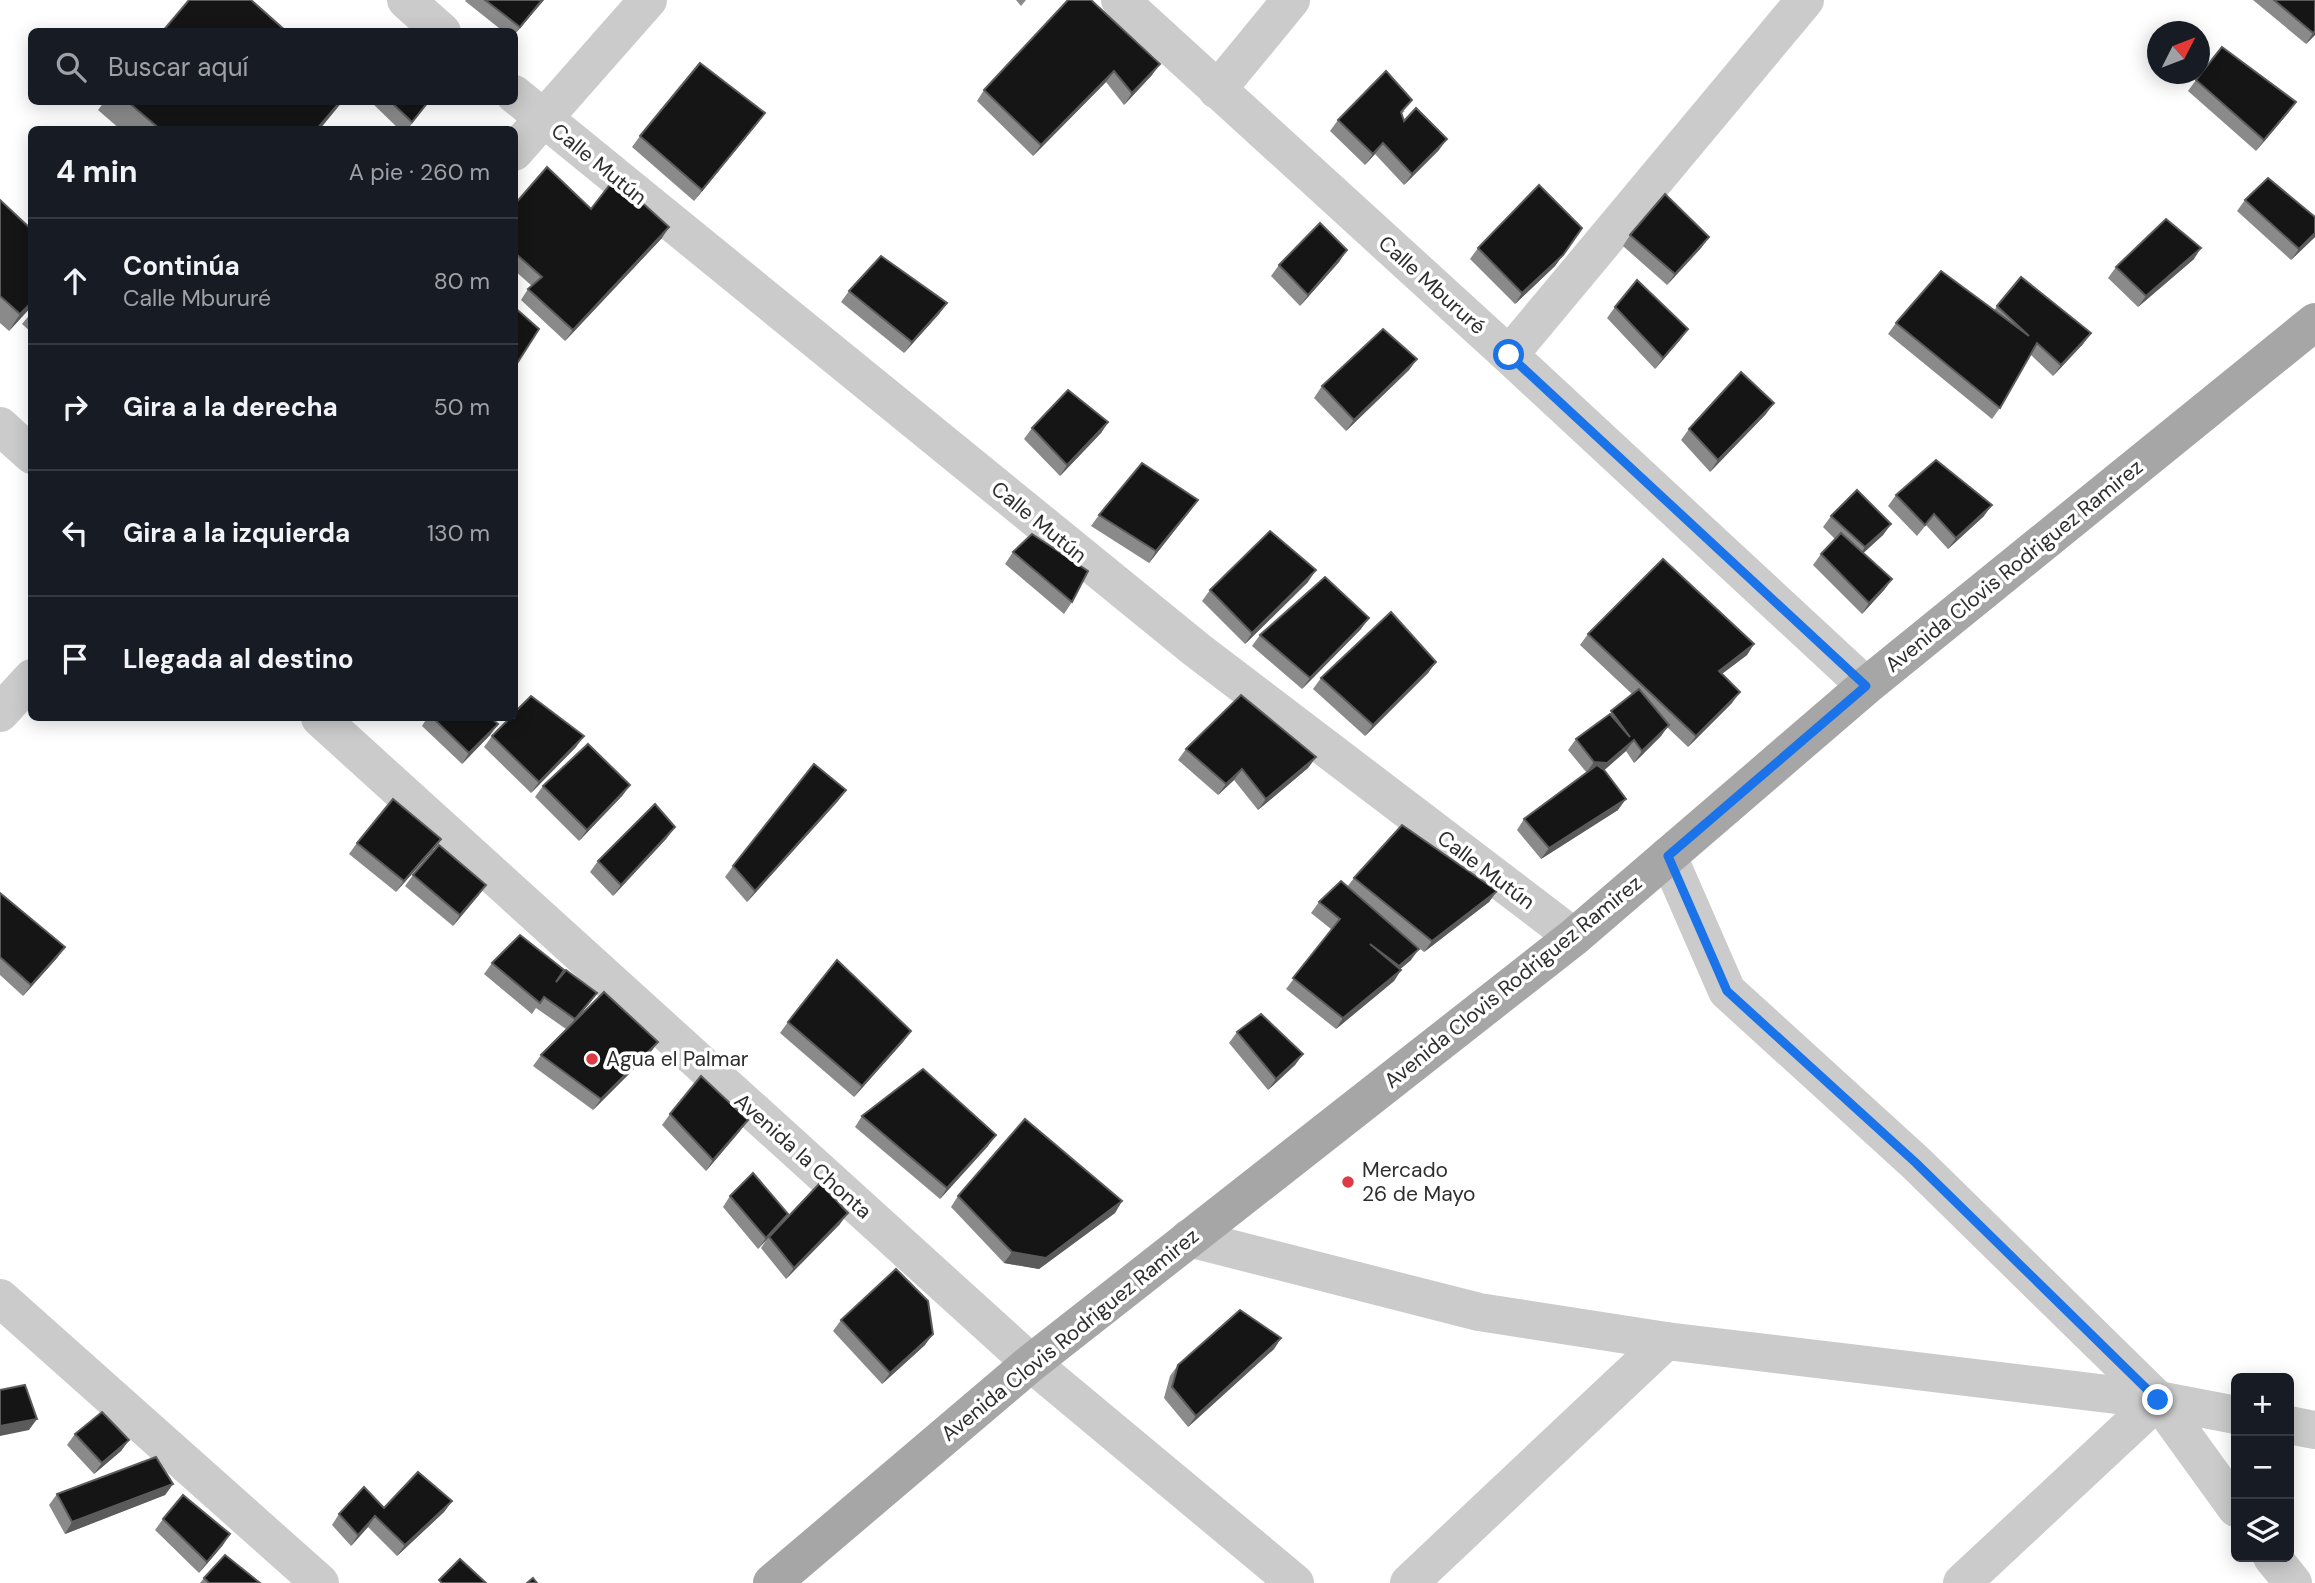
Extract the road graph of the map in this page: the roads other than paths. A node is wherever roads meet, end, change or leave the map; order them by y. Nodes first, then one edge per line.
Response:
1 (406, 0) edge
2 (648, 0) edge
3 (1121, 0) edge
4 (1291, 0) edge
5 (1805, 0) edge
6 (438, 28) edge
7 (1217, 90) junction
8 (518, 97) edge
9 (544, 120) junction
10 (518, 148) edge
11 (2315, 322) edge
12 (1509, 355) junction
13 (0, 426) edge
14 (28, 451) edge
15 (28, 682) edge
16 (1866, 686) junction
17 (0, 713) edge
18 (323, 721) edge
19 (1668, 856) junction
20 (1574, 937) junction
21 (1189, 1238) junction
22 (0, 1298) edge
23 (1666, 1341) junction
24 (1031, 1363) junction
25 (2158, 1400) junction
26 (2231, 1414) edge
27 (2294, 1426) edge
28 (2315, 1430) edge
29 (2231, 1501) edge
30 (2276, 1562) edge
31 (320, 1583) edge
32 (772, 1583) edge
33 (1295, 1583) edge
34 (1409, 1583) edge
35 (1962, 1583) edge
36 (2293, 1583) edge

1 - 6 street
2 - 9 street
3 - 7 street, Calle Mbururé
4 - 7 street
5 - 12 street
7 - 12 street, Calle Mbururé
8 - 9 street, Calle Mutún
9 - 10 street
9 - 20 street, Calle Mutún
11 - 16 main road, Avenida Clovis Rodriguez Ramirez
12 - 16 street, Calle Mbururé
13 - 14 street
15 - 17 street
16 - 19 main road, Avenida Clovis Rodriguez Ramirez
18 - 24 street, Avenida la Chonta
19 - 20 main road, Avenida Clovis Rodriguez Ramirez
19 - 25 street
20 - 21 main road, Avenida Clovis Rodriguez Ramirez
21 - 23 street
21 - 24 main road, Avenida Clovis Rodriguez Ramirez
22 - 31 street
23 - 25 street
23 - 34 street
24 - 32 main road, Avenida Clovis Rodriguez Ramirez
24 - 33 street, Avenida la Chonta
25 - 26 street
25 - 29 street
25 - 35 street
27 - 28 street
30 - 36 street

